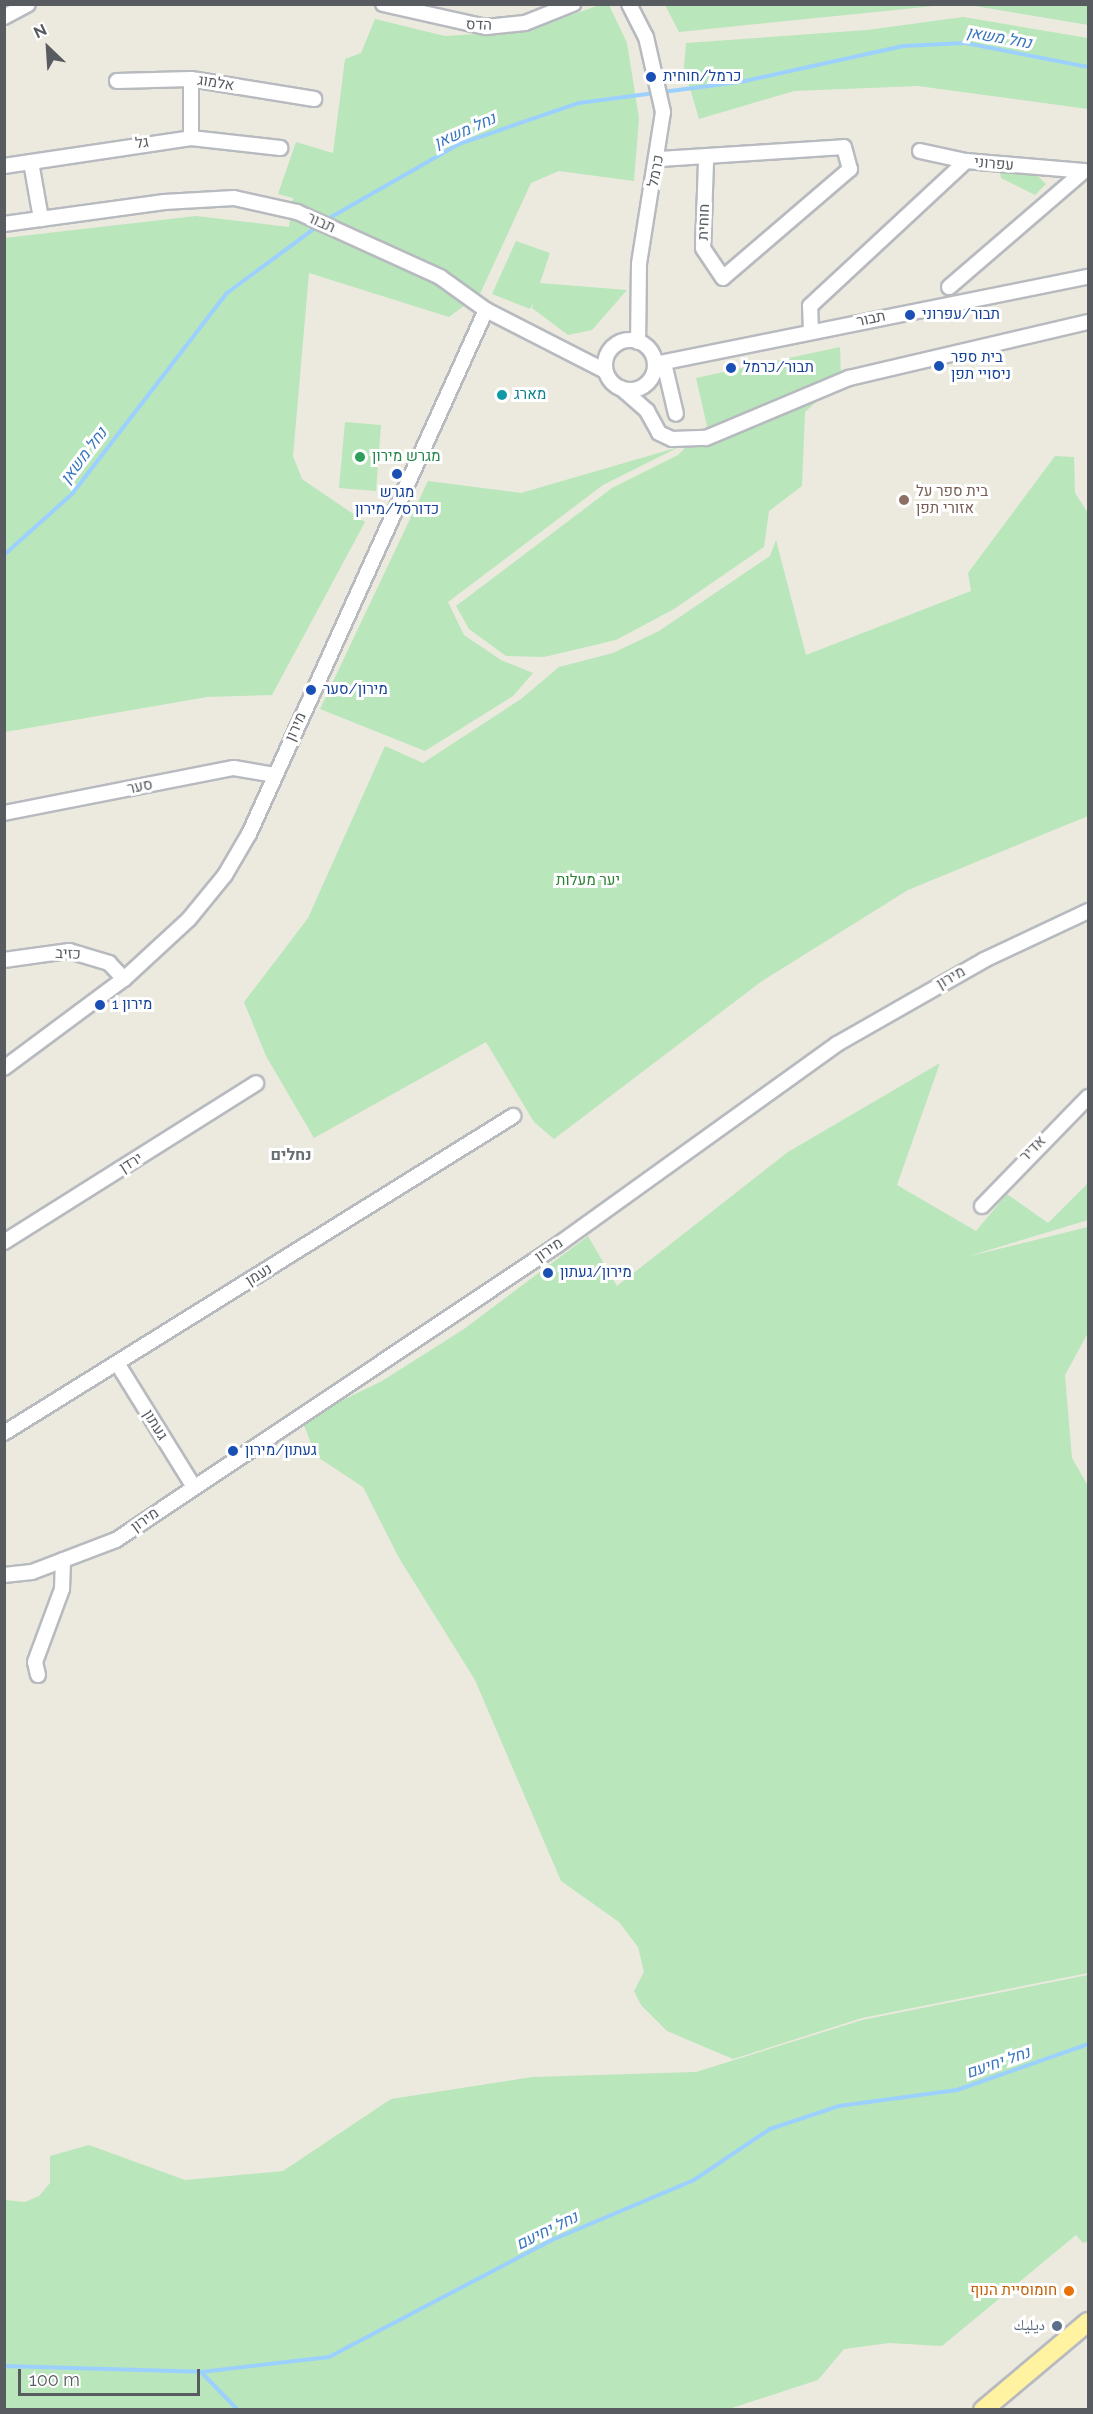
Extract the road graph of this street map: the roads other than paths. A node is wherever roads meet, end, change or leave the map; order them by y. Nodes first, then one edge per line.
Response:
1 (28, 4) edge
2 (382, 4) edge
3 (573, 4) edge
4 (629, 4) edge
5 (4, 17) edge
6 (191, 79) junction
7 (117, 81) dead end
8 (314, 99) dead end
9 (190, 138) junction
10 (280, 148) dead end
11 (920, 151) dead end
12 (660, 159) junction
13 (706, 160) junction
14 (966, 161) junction
15 (31, 162) junction
16 (4, 166) edge
17 (41, 219) junction
18 (4, 224) edge
19 (1089, 277) edge
20 (950, 287) dead end
21 (486, 310) junction
22 (1089, 322) edge
23 (811, 332) junction
24 (638, 342) junction
25 (659, 364) junction
26 (605, 371) junction
27 (650, 380) junction
28 (621, 388) junction
29 (647, 411) junction
30 (676, 414) dead end
31 (275, 775) junction
32 (4, 813) edge
33 (1089, 911) edge
34 (4, 960) edge
35 (124, 979) junction
36 (4, 1068) edge
37 (256, 1083) dead end
38 (1089, 1097) edge
39 (513, 1116) dead end
40 (982, 1206) dead end
41 (4, 1242) edge
42 (117, 1363) junction
43 (4, 1433) edge
44 (194, 1487) junction
45 (63, 1560) junction
46 (4, 1575) edge
47 (38, 1675) dead end
48 (1089, 2322) edge
49 (983, 2409) edge

1 - 5 street
2 - 3 street, הדס
4 - 12 street, כרמל
6 - 7 street, אלמוג
6 - 8 street, אלמוג
6 - 9 street
9 - 10 street, גל
9 - 15 street, גל
11 - 14 street
12 - 13 street
12 - 24 street, כרמל
13 - 13 street, חוחית
14 - 20 street, עפרוני
14 - 23 street, עפרוני
15 - 16 street, גל
15 - 17 street
17 - 18 street, תבור
17 - 21 street, תבור
19 - 23 street, תבור
21 - 26 street, תבור
21 - 31 street, מירון
22 - 29 street
23 - 25 street, תבור
24 - 25 street
24 - 26 street
25 - 27 street
25 - 30 street
26 - 28 street
27 - 28 street
27 - 29 street
28 - 29 street
31 - 32 street, סער
31 - 35 street, מירון
33 - 44 street, מירון
34 - 35 street, כזיב
35 - 36 street, מירון
37 - 41 street, ירדן
38 - 40 street, אדיר
39 - 42 street, נעמן
42 - 43 street, נעמן
42 - 44 street, געתון
44 - 45 street, מירון
45 - 46 street, מירון
45 - 47 street
48 - 49 main road

